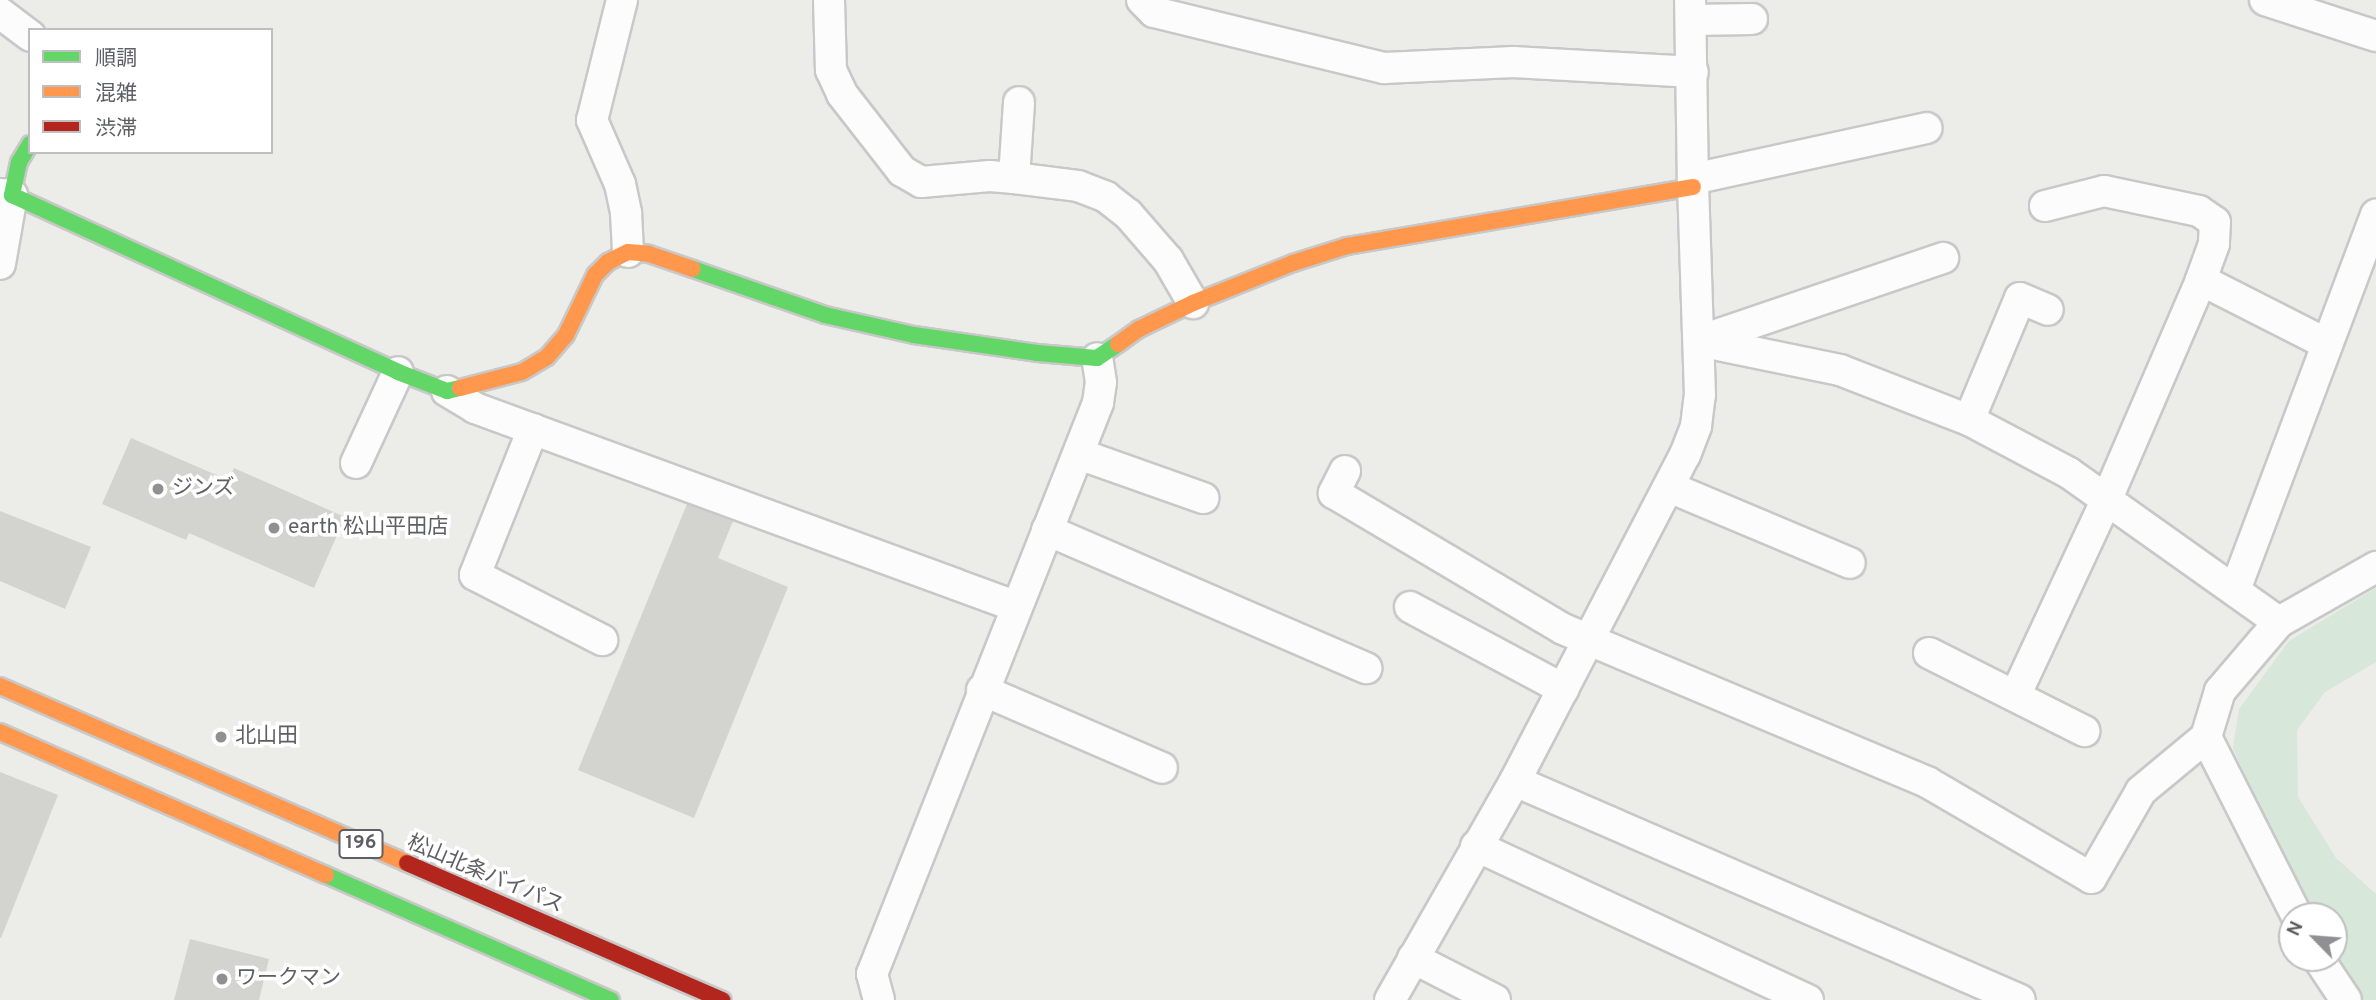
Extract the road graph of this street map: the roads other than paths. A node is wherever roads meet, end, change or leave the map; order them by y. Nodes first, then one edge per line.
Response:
1 (622, 0) edge
2 (829, 0) edge
3 (1142, 0) edge
4 (2265, 0) edge
5 (1691, 10) edge
6 (0, 13) edge
7 (1752, 19) dead end
8 (28, 34) edge
9 (2376, 36) edge
10 (1693, 72) junction
11 (1019, 102) dead end
12 (1926, 128) dead end
13 (28, 148) edge
14 (1014, 178) junction
15 (1693, 183) junction
16 (6, 195) edge
17 (2045, 206) dead end
18 (2376, 215) edge
19 (628, 252) junction
20 (1943, 258) dead end
21 (0, 264) edge
22 (2201, 280) junction
23 (1193, 303) junction
24 (2048, 310) dead end
25 (1699, 341) junction
26 (2327, 344) junction
27 (1097, 358) junction
28 (398, 372) junction
29 (447, 391) junction
30 (1969, 420) junction
31 (533, 429) junction
32 (1079, 454) junction
33 (356, 464) dead end
34 (1345, 471) dead end
35 (1669, 487) junction
36 (1203, 498) dead end
37 (2106, 501) junction
38 (1047, 530) junction
39 (2376, 545) edge
40 (1850, 563) dead end
41 (2368, 571) edge
42 (2235, 590) junction
43 (1015, 606) junction
44 (1410, 607) dead end
45 (2279, 622) junction
46 (1588, 639) junction
47 (602, 640) dead end
48 (1929, 653) dead end
49 (1366, 667) dead end
50 (0, 686) edge
51 (1563, 689) junction
52 (982, 690) junction
53 (2017, 694) junction
54 (2084, 731) dead end
55 (0, 732) edge
56 (2206, 737) junction
57 (1162, 768) dead end
58 (1515, 781) junction
59 (1476, 846) junction
60 (2290, 902) edge
61 (1413, 958) junction
62 (2327, 972) edge
63 (611, 1000) edge
64 (722, 1000) edge
65 (879, 1000) edge
66 (1390, 1000) edge
67 (1494, 1000) edge
68 (1808, 1000) edge
69 (2019, 1000) edge
70 (2346, 1000) edge

1 - 19 street
2 - 14 street
3 - 10 street
4 - 9 street
5 - 7 street
5 - 10 street
6 - 8 street
10 - 15 street
11 - 14 street
12 - 15 street
13 - 16 main road
14 - 23 street
15 - 23 main road
15 - 25 street
16 - 21 street
16 - 28 main road
17 - 22 street
18 - 26 street
19 - 27 main road
19 - 29 main road
20 - 25 street
22 - 26 street
22 - 37 street
23 - 27 main road
24 - 30 street
25 - 30 street
25 - 35 street
26 - 42 street
27 - 32 street
28 - 29 main road
28 - 33 street
29 - 31 street
30 - 37 street
31 - 43 street
31 - 47 street
32 - 36 street
32 - 38 street
34 - 46 street
35 - 40 street
35 - 46 street
37 - 42 street
37 - 53 street
38 - 43 street
38 - 49 street
39 - 41 street
41 - 45 street
42 - 45 street
43 - 52 street
44 - 51 street
45 - 56 street
46 - 51 street
46 - 56 street
48 - 53 street
50 - 64 main road, 松山北条バイパス / 196
51 - 58 street
52 - 57 street
52 - 65 street
53 - 54 street
55 - 63 main road, 196
56 - 60 street
58 - 59 street
58 - 69 street
59 - 61 street
59 - 68 street
61 - 66 street
61 - 67 street
62 - 70 street

